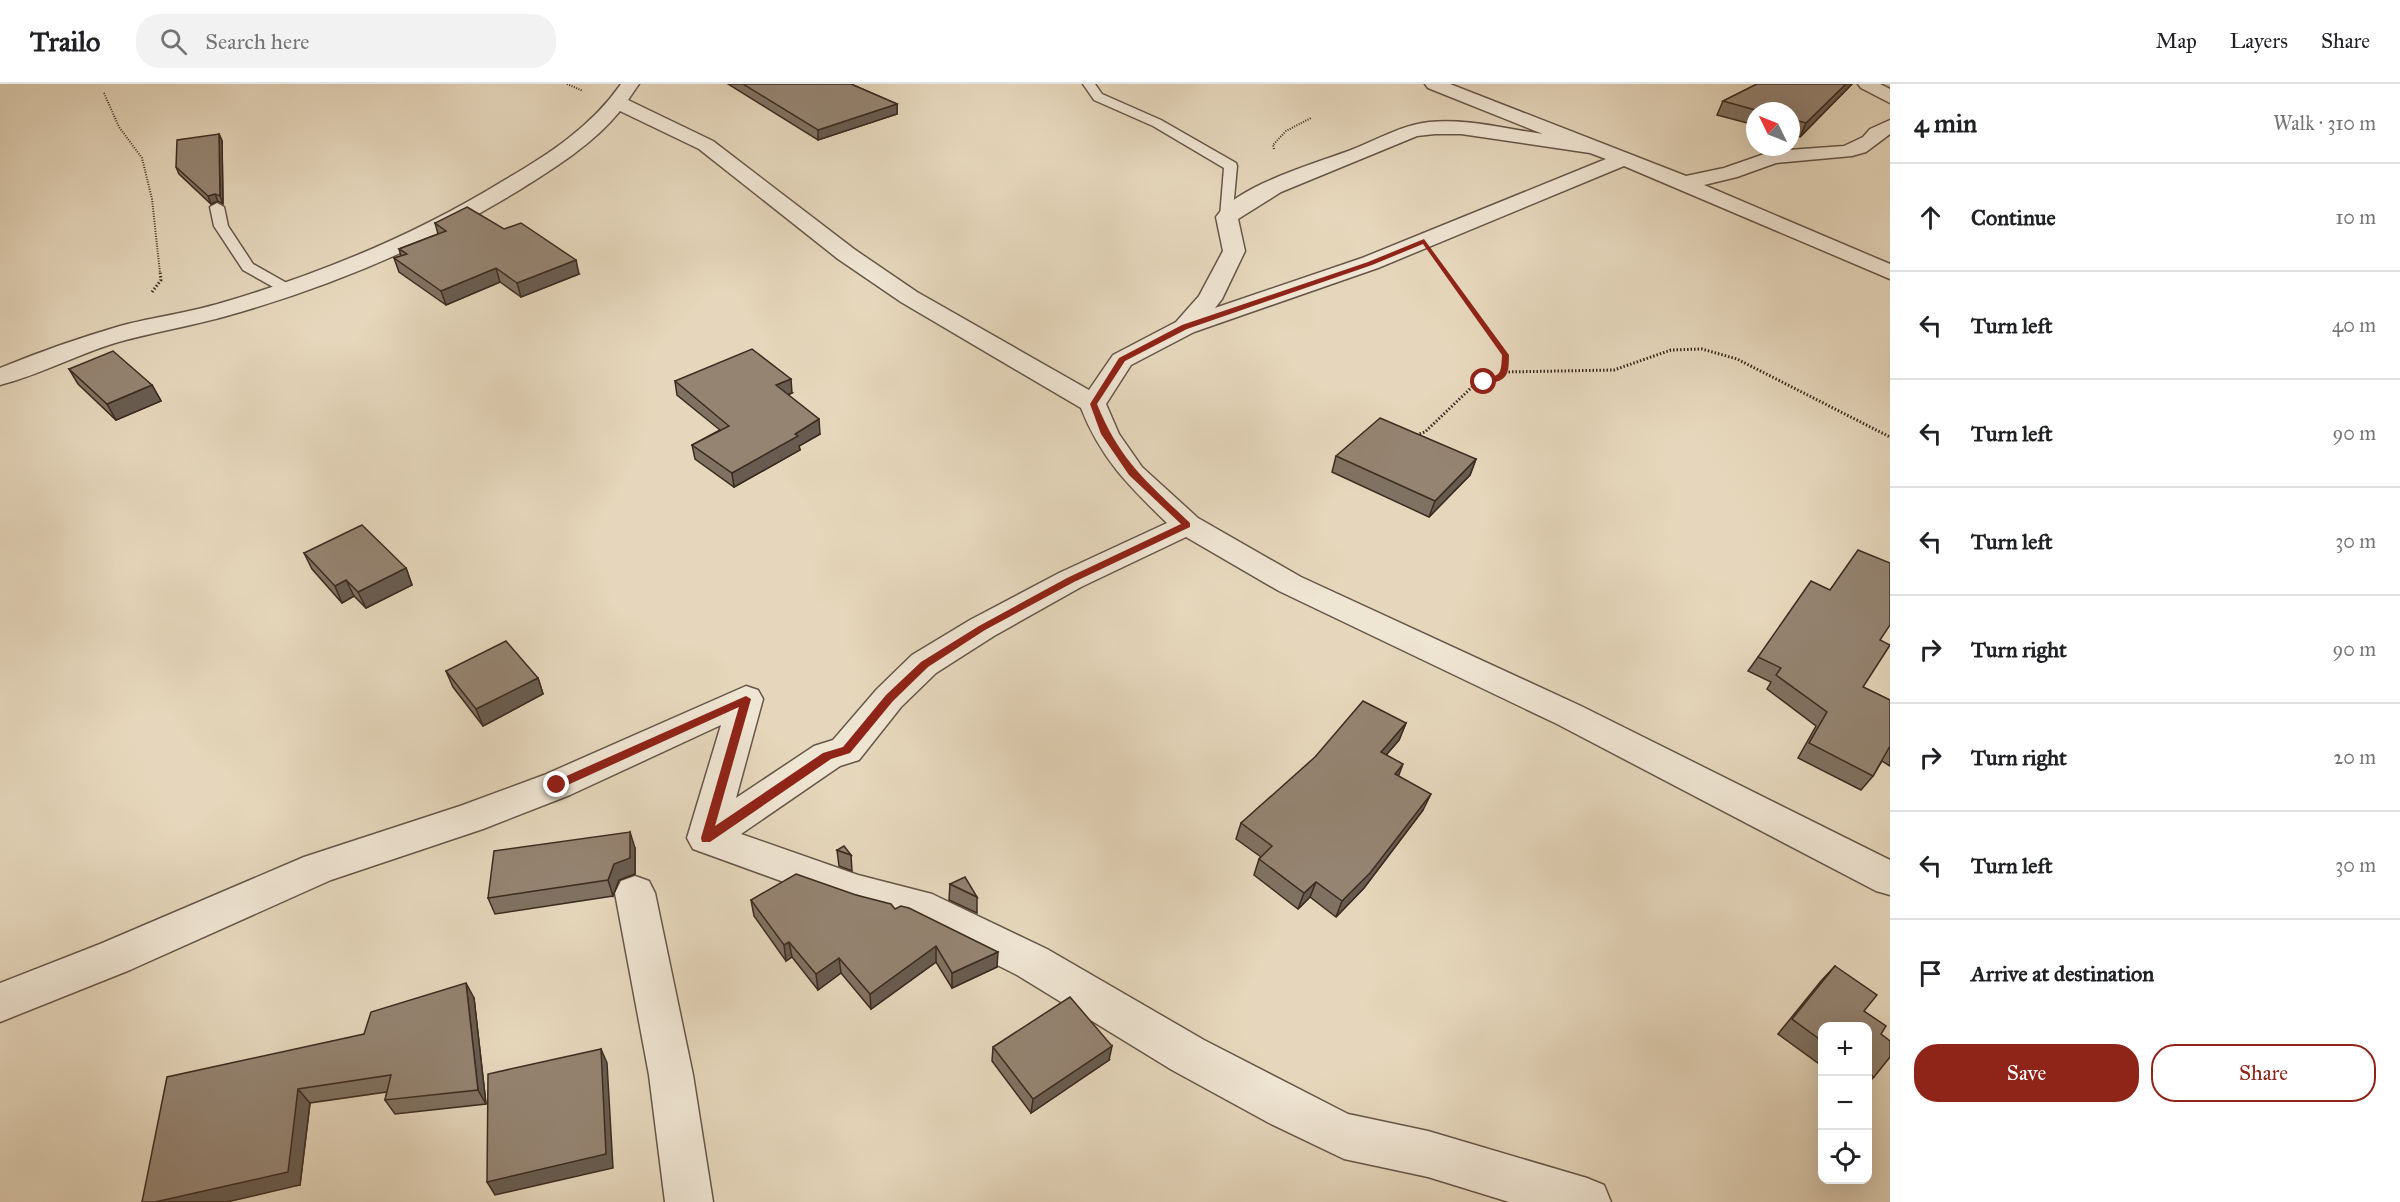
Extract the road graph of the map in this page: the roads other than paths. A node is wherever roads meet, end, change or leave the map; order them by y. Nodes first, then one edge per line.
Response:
1 (1089, 84) edge
2 (1434, 84) edge
3 (1867, 84) edge
4 (625, 93) edge
5 (1890, 97) edge
6 (1890, 126) edge
7 (1592, 147) junction
8 (1622, 160) junction
9 (1684, 183) junction
10 (217, 207) edge
11 (1227, 218) junction
12 (1885, 264) edge
13 (287, 289) junction
14 (1185, 327) junction
15 (0, 377) edge
16 (1094, 404) junction
17 (1187, 525) junction
18 (706, 838) junction
19 (1890, 879) edge
20 (635, 893) dead end
21 (0, 1003) edge
22 (689, 1202) edge
23 (1587, 1202) edge

1 - 11 lane
2 - 7 street
3 - 5 street
4 - 13 street
4 - 16 street
6 - 9 street
7 - 8 street
7 - 11 street
8 - 9 street
8 - 14 street
9 - 12 street
10 - 13 lane
11 - 14 street
13 - 15 street
14 - 16 street
16 - 17 street
17 - 18 street
17 - 19 street
18 - 21 street
18 - 23 street
20 - 22 street

